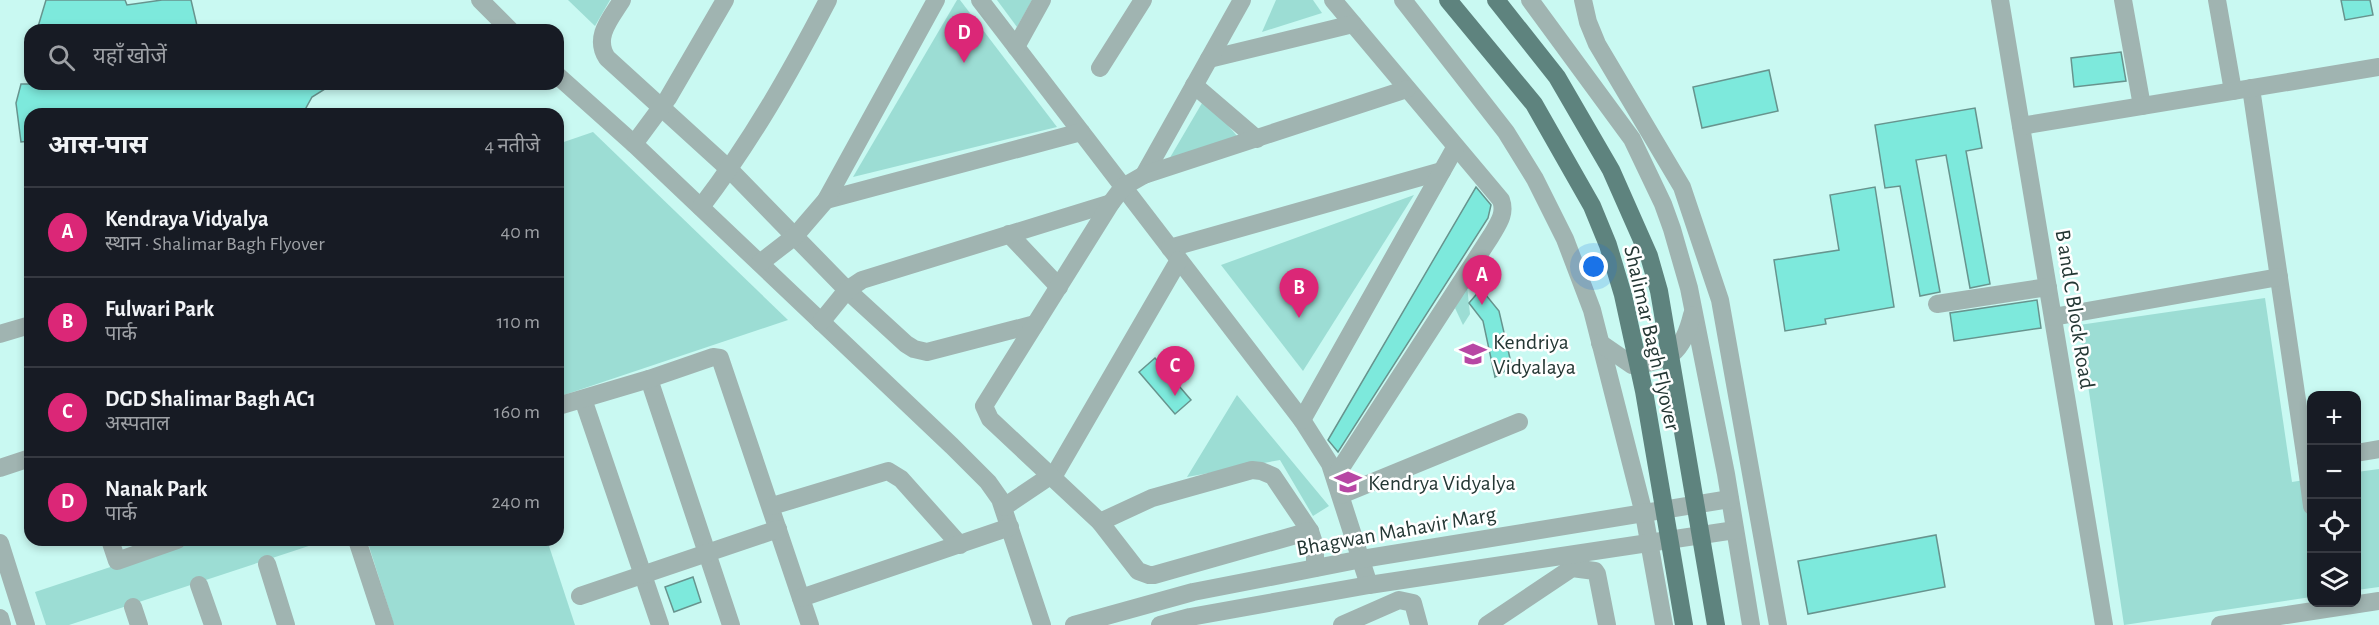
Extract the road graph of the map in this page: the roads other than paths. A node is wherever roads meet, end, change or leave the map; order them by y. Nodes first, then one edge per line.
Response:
1 (480, 0) edge
2 (622, 0) edge
3 (725, 0) edge
4 (828, 0) edge
5 (936, 0) edge
6 (980, 0) edge
7 (1042, 0) edge
8 (1143, 0) edge
9 (1242, 0) edge
10 (1332, 0) edge
11 (1403, 0) edge
12 (1448, 0) edge
13 (1496, 0) edge
14 (1530, 0) edge
15 (1583, 0) edge
16 (2000, 0) edge
17 (2123, 0) edge
18 (2217, 0) edge
19 (504, 24) edge
20 (1353, 24) junction
21 (1016, 47) junction
22 (1209, 59) junction
23 (2379, 67) edge
24 (1100, 68) dead end
25 (564, 81) edge
26 (1194, 85) junction
27 (2251, 88) junction
28 (1407, 89) junction
29 (2233, 91) junction
30 (2142, 106) junction
31 (661, 107) junction
32 (2021, 126) junction
33 (1081, 132) junction
34 (1257, 139) junction
35 (634, 144) junction
36 (1455, 148) junction
37 (730, 170) junction
38 (1443, 171) junction
39 (1144, 175) junction
40 (1123, 187) junction
41 (826, 200) junction
42 (1111, 203) junction
43 (701, 207) junction
44 (1696, 224) junction
45 (1672, 230) junction
46 (1009, 234) junction
47 (795, 236) junction
48 (1175, 254) junction
49 (760, 263) junction
50 (2279, 277) junction
51 (1059, 287) junction
52 (2048, 287) junction
53 (847, 290) junction
54 (1936, 304) dead end
55 (1693, 310) junction
56 (2053, 317) junction
57 (821, 322) junction
58 (1035, 324) junction
59 (24, 327) edge
60 (0, 333) edge
61 (1600, 343) junction
62 (649, 379) junction
63 (583, 399) junction
64 (564, 404) edge
65 (1302, 420) junction
66 (1519, 422) dead end
67 (2307, 449) edge
68 (2379, 450) edge
69 (2361, 452) edge
70 (24, 460) edge
71 (0, 468) edge
72 (1049, 477) junction
73 (1335, 477) junction
74 (1341, 495) junction
75 (1730, 499) junction
76 (771, 506) junction
77 (1004, 507) junction
78 (1644, 514) junction
79 (1100, 522) junction
80 (1010, 527) junction
81 (778, 529) junction
82 (1735, 530) junction
83 (1310, 531) junction
84 (0, 543) edge
85 (1650, 543) junction
86 (960, 545) junction
87 (112, 546) edge
88 (160, 546) edge
89 (359, 546) edge
90 (706, 553) junction
91 (1362, 559) junction
92 (267, 564) dead end
93 (1315, 568) junction
94 (643, 574) junction
95 (200, 585) dead end
96 (1369, 585) junction
97 (580, 596) dead end
98 (801, 598) junction
99 (2379, 601) edge
100 (133, 607) dead end
101 (2324, 612) edge
102 (0, 618) edge
103 (1122, 619) edge
104 (2230, 624) edge
105 (2, 625) edge
106 (26, 625) edge
107 (139, 625) edge
108 (213, 625) edge
109 (286, 625) edge
110 (385, 625) edge
111 (660, 625) edge
112 (731, 625) edge
113 (810, 625) edge
114 (1042, 625) edge
115 (1074, 625) edge
116 (1160, 625) edge
117 (1342, 625) edge
118 (1419, 625) edge
119 (1486, 625) edge
120 (1607, 625) edge
121 (1665, 625) edge
122 (1684, 625) edge
123 (1716, 625) edge
124 (1751, 625) edge
125 (1778, 625) edge
126 (2104, 625) edge

1 - 19 street
2 - 31 street
3 - 31 street
4 - 37 street
5 - 41 street
6 - 21 street
7 - 21 street
8 - 24 street
9 - 22 street
10 - 20 street
11 - 61 street
12 - 122 main road, Shalimar Bagh Flyover, bridge
13 - 123 main road, Shalimar Bagh Flyover, bridge
14 - 45 street
15 - 44 street
16 - 32 street, B and C Block Road
17 - 30 street
18 - 29 street
20 - 22 street
20 - 28 street
21 - 33 street
22 - 26 street
23 - 27 street
25 - 35 street
26 - 34 street
26 - 39 street
27 - 29 street
27 - 50 street
28 - 34 street
28 - 36 street
29 - 30 street
30 - 32 street
31 - 35 street
31 - 37 street
32 - 52 street, B and C Block Road
33 - 40 street
33 - 41 street
34 - 39 street
35 - 43 street
36 - 38 street
36 - 73 street
37 - 43 street
37 - 47 street
38 - 48 street
38 - 65 street
39 - 40 street
40 - 42 street
40 - 48 street
41 - 47 street
42 - 46 street
42 - 51 street
43 - 49 street
44 - 45 street
44 - 125 street
45 - 55 street
46 - 51 street
46 - 53 street
47 - 49 street
47 - 53 street
48 - 65 street
48 - 72 street
49 - 57 street
50 - 56 street
50 - 67 street
51 - 58 street
52 - 54 street
52 - 56 street, B and C Block Road
53 - 57 street
53 - 58 street
55 - 61 street
55 - 75 street
56 - 126 street, B and C Block Road
57 - 77 street
58 - 72 street
59 - 60 street
61 - 78 street
62 - 63 street
62 - 76 street
62 - 90 street
63 - 64 street
63 - 94 street
65 - 73 street
66 - 74 street
68 - 69 street
70 - 71 street
72 - 77 street
72 - 79 street
73 - 74 street
74 - 91 street
75 - 78 street, Bhagwan Mahavir Marg
75 - 82 street
76 - 81 street
76 - 86 street
77 - 80 street
78 - 85 street
78 - 91 street, Bhagwan Mahavir Marg
79 - 83 street
79 - 83 street
80 - 86 street
80 - 114 street
81 - 90 street
81 - 98 street
82 - 85 street
82 - 124 street
83 - 93 street
84 - 106 street
85 - 96 street
85 - 121 street
86 - 98 street
87 - 88 street
89 - 110 street
90 - 94 street
90 - 112 street
91 - 93 street, Bhagwan Mahavir Marg
91 - 96 street
92 - 109 street
93 - 103 street, Bhagwan Mahavir Marg
94 - 97 street
94 - 111 street
95 - 108 street
96 - 116 street
98 - 113 street
99 - 101 street
100 - 107 street
101 - 104 street
102 - 105 street
103 - 115 street, Bhagwan Mahavir Marg
117 - 118 street
119 - 120 street

